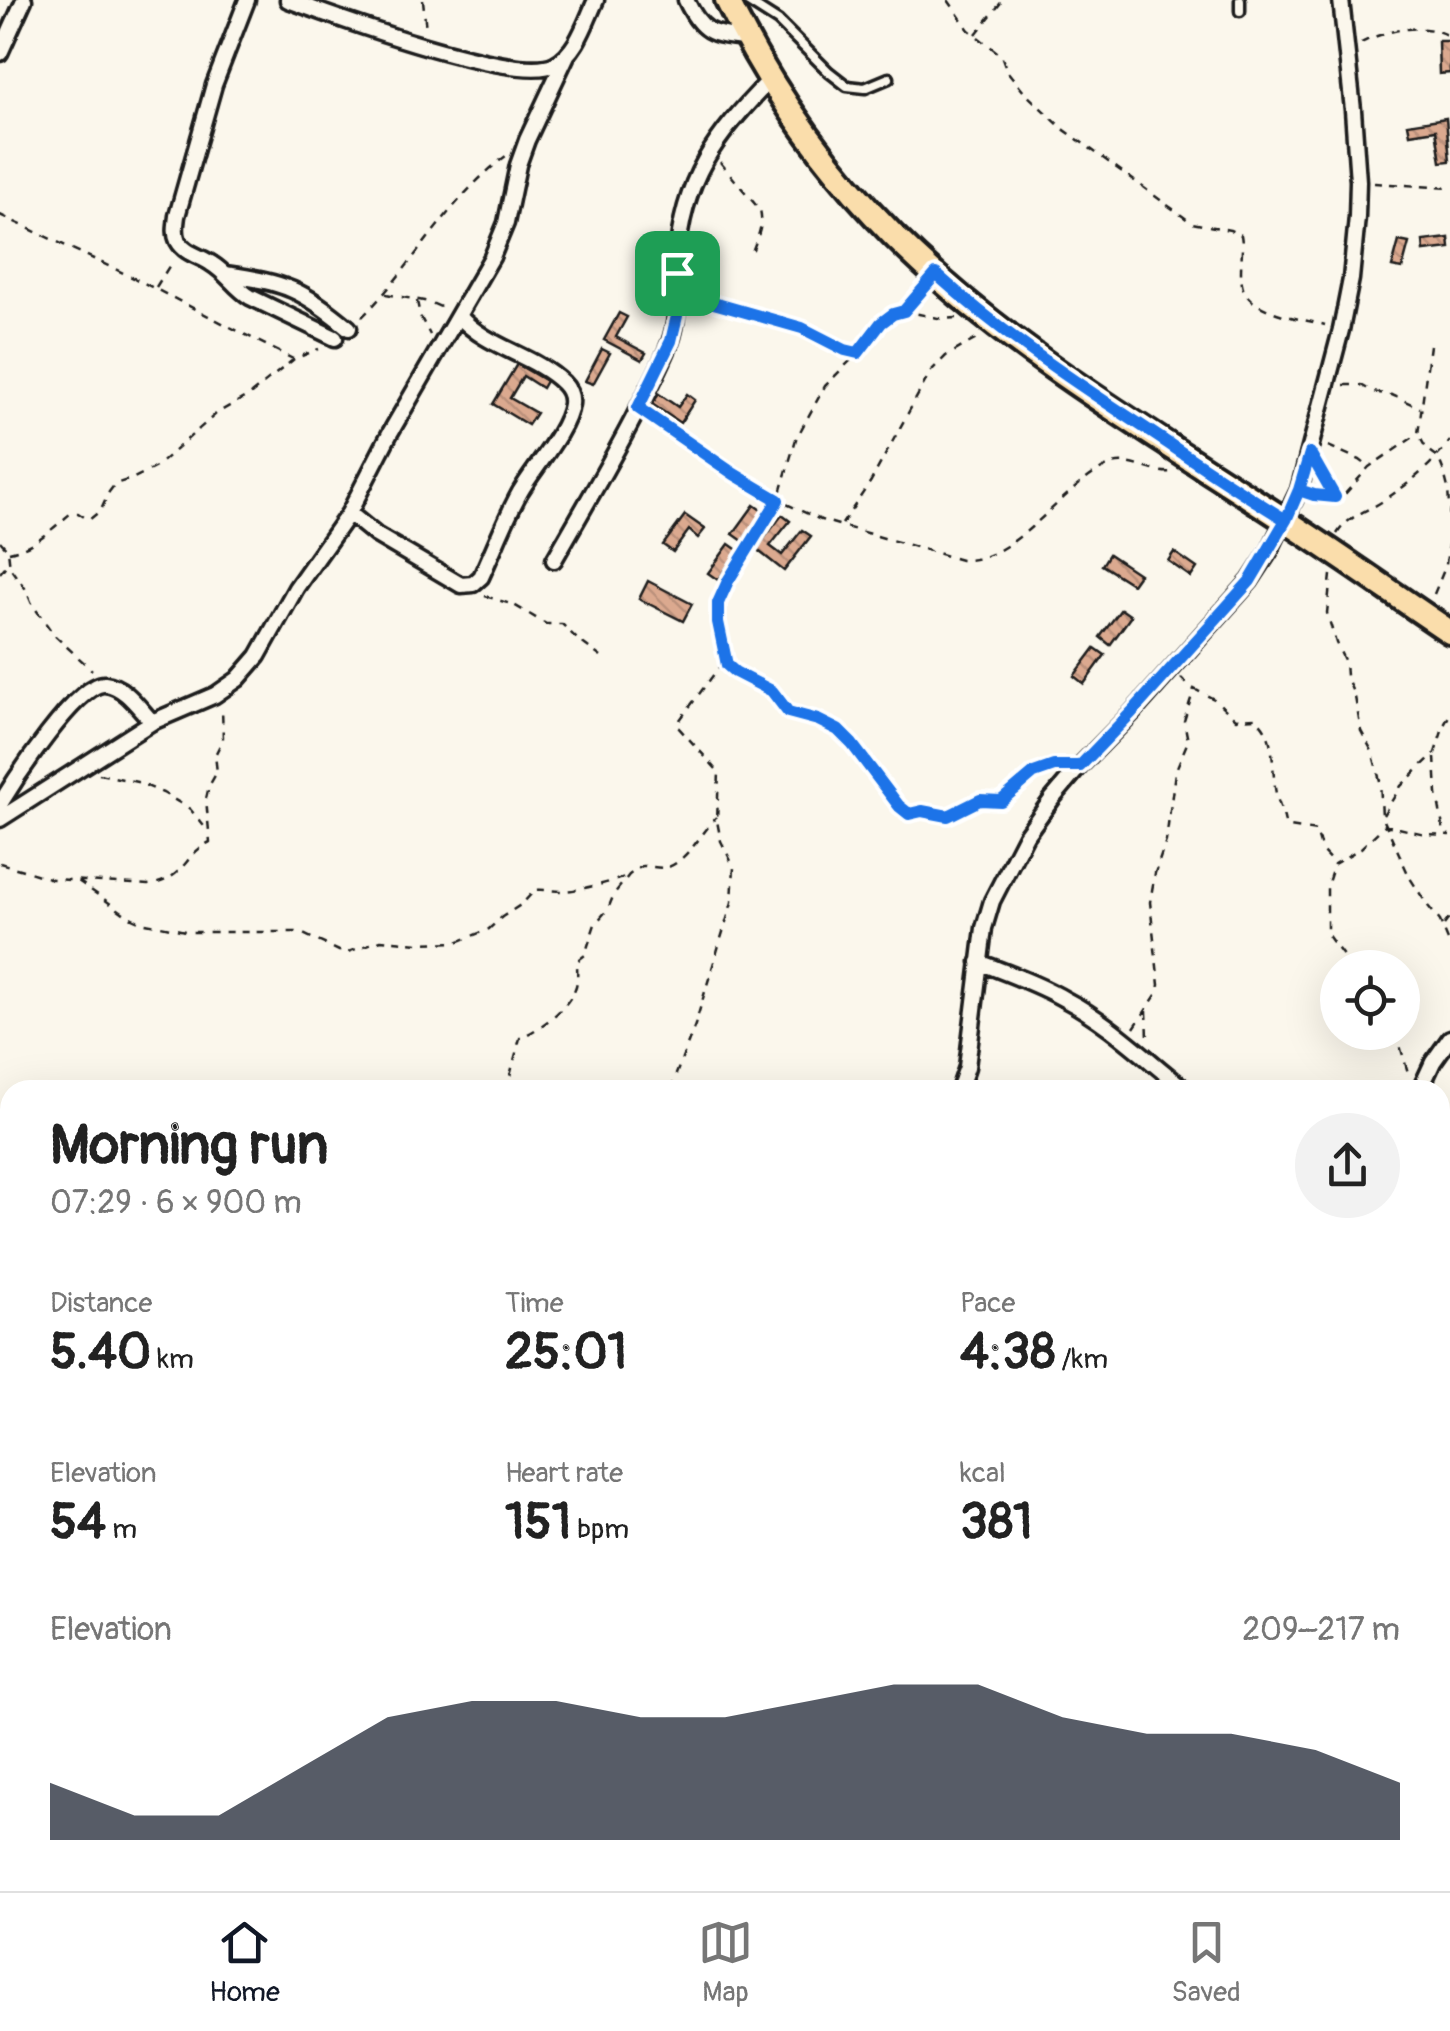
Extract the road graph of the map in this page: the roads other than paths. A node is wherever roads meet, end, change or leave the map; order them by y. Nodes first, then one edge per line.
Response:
1 (24, 0) edge
2 (246, 0) edge
3 (288, 0) edge
4 (596, 0) edge
5 (686, 0) edge
6 (727, 0) edge
7 (746, 0) edge
8 (1240, 0) edge
9 (1342, 0) edge
10 (1240, 11) dead end
11 (746, 38) junction
12 (0, 53) edge
13 (567, 55) junction
14 (889, 78) dead end
15 (770, 80) junction
16 (225, 274) junction
17 (459, 316) junction
18 (349, 328) road end
19 (335, 338) road end
20 (349, 513) junction
21 (1286, 520) junction
22 (554, 560) dead end
23 (1446, 629) edge
24 (152, 722) junction
25 (0, 804) edge
26 (0, 819) edge
27 (979, 962) junction
28 (1450, 1038) edge
29 (962, 1080) edge
30 (1173, 1080) edge
31 (1425, 1080) edge

1 - 12 street
2 - 16 street
3 - 13 street
4 - 13 street
5 - 11 street
6 - 11 main road
7 - 14 lane
8 - 10 lane
9 - 21 street
11 - 15 main road
13 - 17 street
15 - 21 main road
15 - 22 street
16 - 18 street
16 - 19 street
17 - 20 street
17 - 20 street
20 - 24 street
21 - 23 main road
21 - 27 street
24 - 25 street
24 - 26 street
27 - 29 street
27 - 30 street
28 - 31 street

